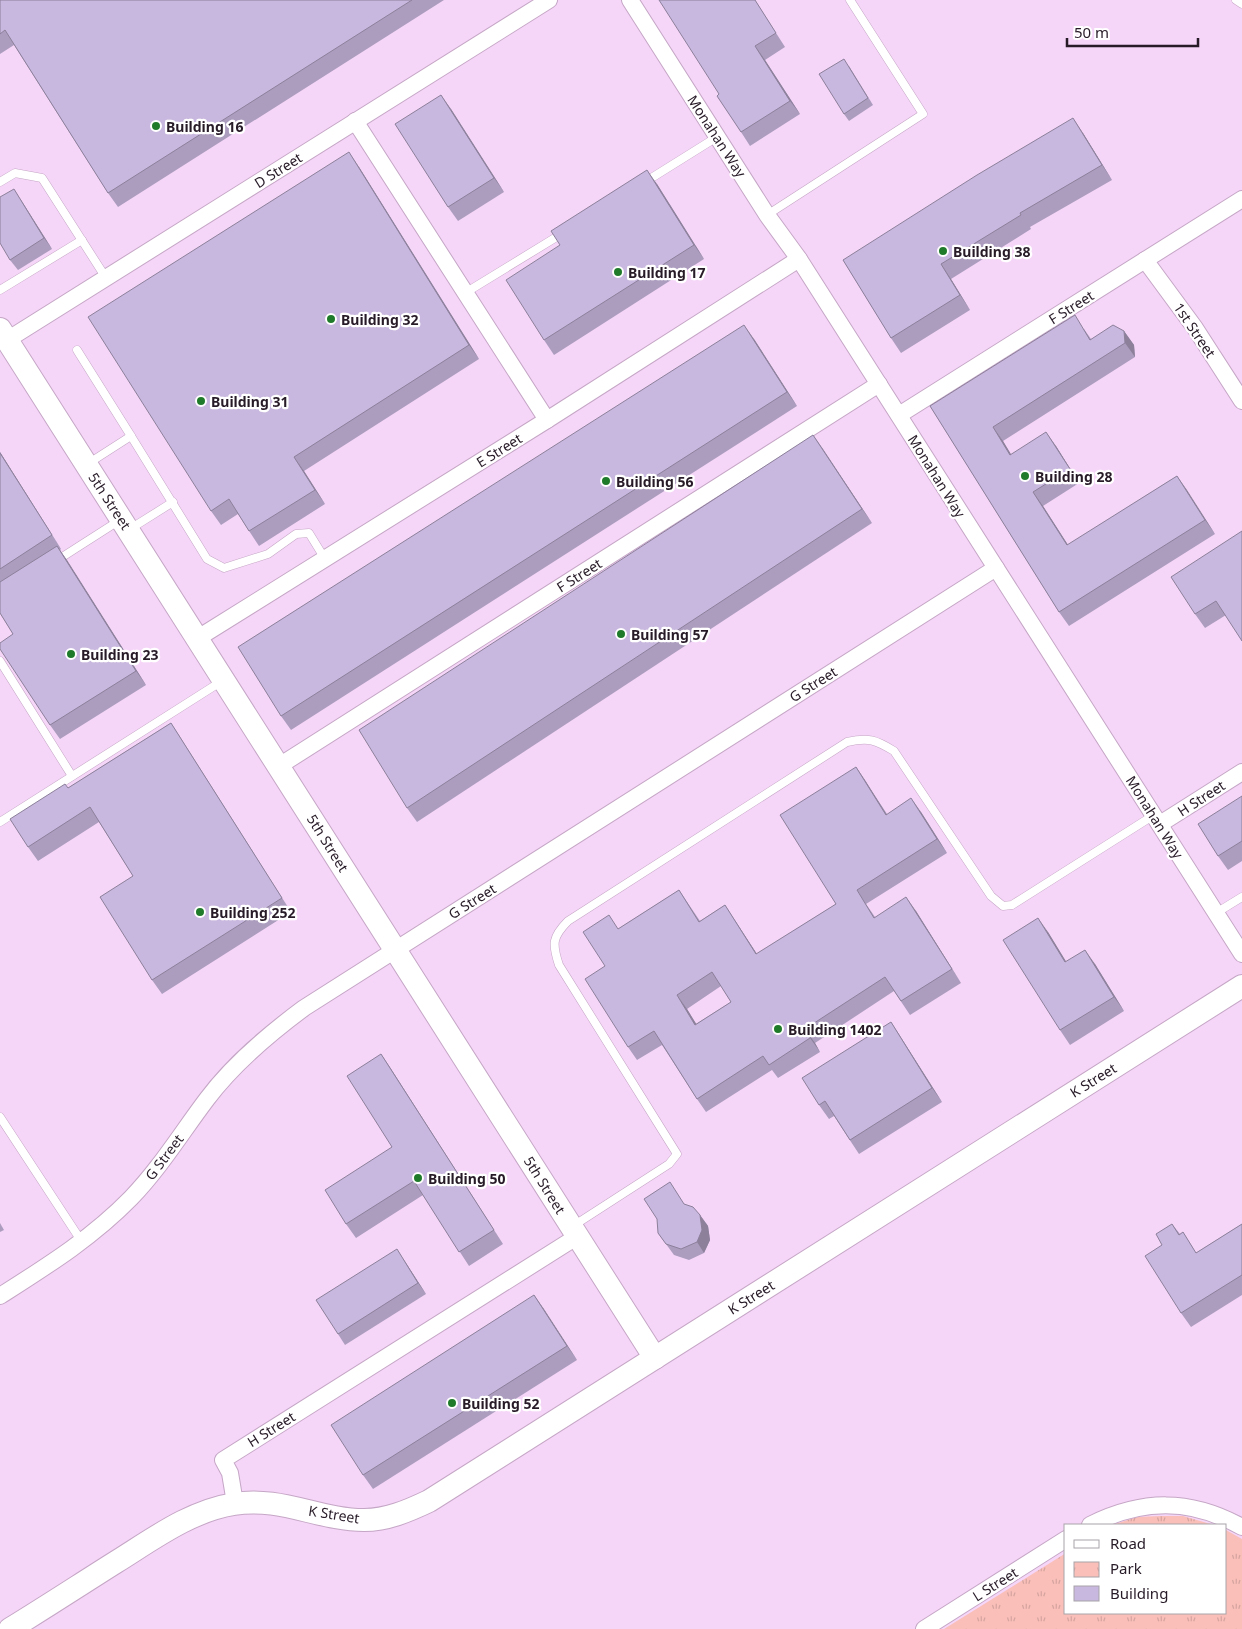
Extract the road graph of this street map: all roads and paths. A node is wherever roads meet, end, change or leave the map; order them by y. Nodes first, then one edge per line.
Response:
1 (549, 0) edge
2 (630, 0) edge
3 (850, 0) edge
4 (1236, 0) edge
5 (1242, 4) edge
6 (355, 121) junction
7 (717, 137) junction
8 (0, 182) edge
9 (640, 185) edge
10 (1242, 199) edge
11 (767, 215) junction
12 (573, 227) edge
13 (82, 240) junction
14 (799, 259) junction
15 (1145, 260) junction
16 (106, 278) junction
17 (0, 290) edge
18 (465, 293) junction
19 (4, 334) edge
20 (77, 350) dead end
21 (879, 384) junction
22 (1242, 401) edge
23 (899, 415) junction
24 (547, 420) junction
25 (131, 436) junction
26 (87, 464) junction
27 (173, 502) junction
28 (125, 524) junction
29 (325, 559) junction
30 (49, 565) edge
31 (996, 568) junction
32 (198, 638) junction
33 (0, 661) edge
34 (224, 680) junction
35 (279, 766) junction
36 (1242, 772) edge
37 (72, 776) junction
38 (1157, 820) junction
39 (0, 822) edge
40 (1242, 897) edge
41 (1216, 913) junction
42 (396, 949) junction
43 (1242, 954) edge
44 (1242, 986) edge
45 (0, 1117) edge
46 (575, 1232) junction
47 (82, 1242) junction
48 (0, 1296) edge
49 (655, 1358) junction
50 (235, 1504) junction
51 (1092, 1524) edge
52 (1242, 1527) edge
53 (1064, 1541) edge
54 (10, 1629) edge
55 (924, 1629) edge

1 - 6 street, D Street
2 - 7 street, Monahan Way
3 - 11 lane
4 - 5 lane
6 - 16 street, D Street
6 - 18 street
7 - 9 lane
7 - 11 street, Monahan Way
8 - 13 lane
10 - 15 street, F Street
11 - 14 street, Monahan Way
12 - 18 lane
13 - 16 lane
13 - 17 lane
14 - 21 street, Monahan Way
14 - 24 street, E Street
15 - 22 street, 1st Street
15 - 23 street, F Street
16 - 19 street, D Street
18 - 24 street
19 - 26 street, 5th Street
20 - 25 lane
21 - 23 street, Monahan Way
21 - 35 street, F Street
23 - 31 street, Monahan Way
24 - 29 street, E Street
25 - 26 lane
25 - 27 lane
26 - 28 street, 5th Street
27 - 28 lane
27 - 29 lane
28 - 30 lane
28 - 32 street, 5th Street
29 - 32 street, E Street
31 - 38 street, Monahan Way
31 - 42 street, G Street
32 - 34 street, 5th Street
33 - 37 lane
34 - 35 street, 5th Street
34 - 37 lane
35 - 42 street, 5th Street
36 - 38 street, H Street
37 - 39 lane
38 - 41 street, Monahan Way
38 - 46 lane
40 - 41 lane
41 - 43 street, Monahan Way
42 - 46 street, 5th Street
42 - 47 street, G Street
44 - 49 street, K Street
45 - 47 lane
46 - 49 street, 5th Street
46 - 50 street, H Street
47 - 48 street, G Street
49 - 50 street, K Street
50 - 54 street
51 - 52 street
53 - 55 street, L Street

